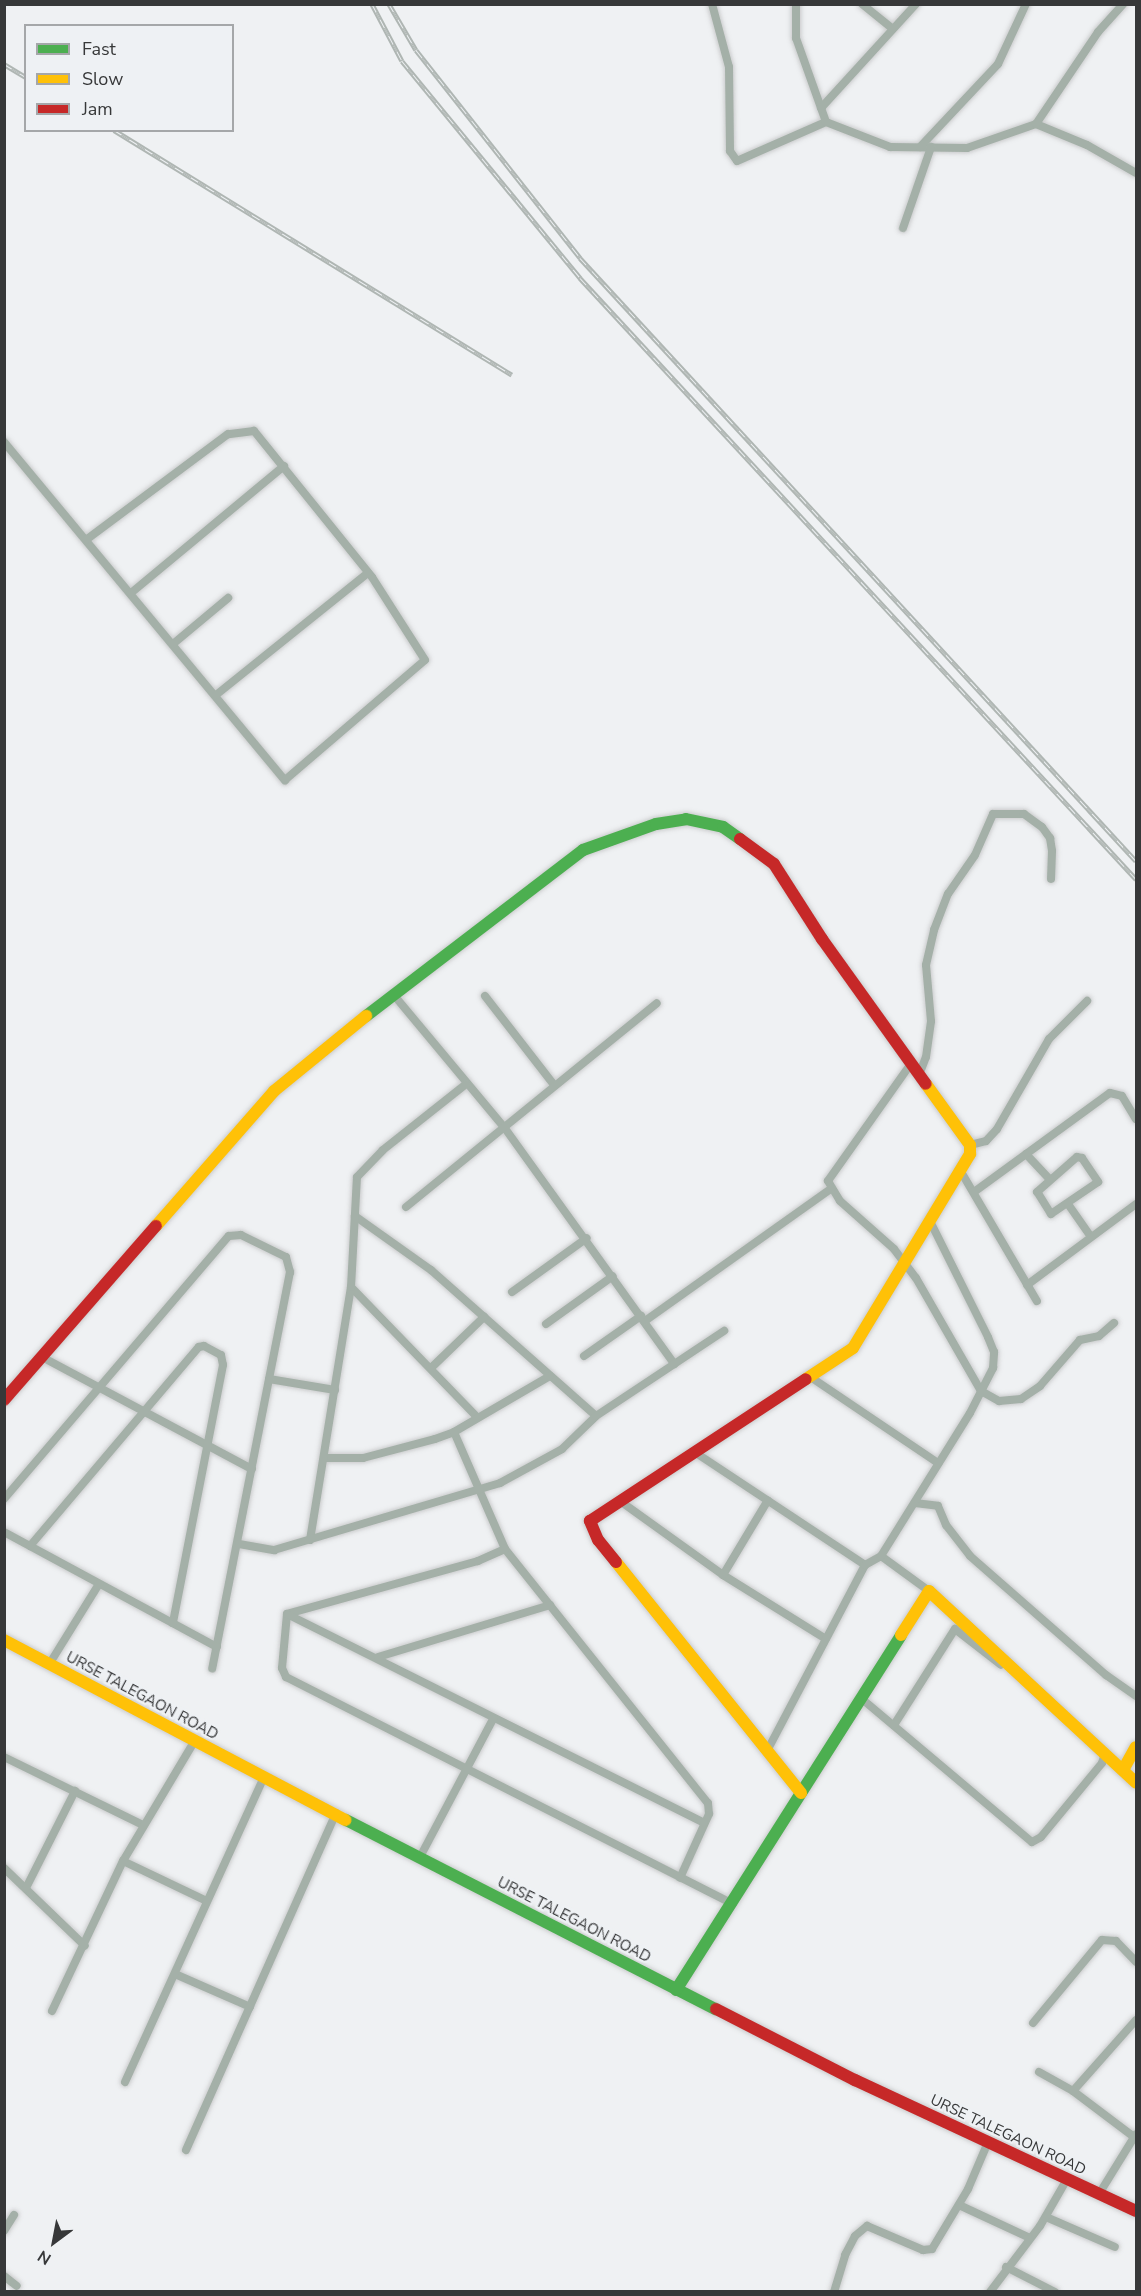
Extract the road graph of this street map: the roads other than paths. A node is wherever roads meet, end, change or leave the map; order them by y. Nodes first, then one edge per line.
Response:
1 (712, 4) edge
2 (796, 4) edge
3 (862, 4) edge
4 (916, 4) edge
5 (1026, 4) edge
6 (1123, 4) edge
7 (892, 28) junction
8 (821, 108) junction
9 (826, 122) junction
10 (1036, 124) junction
11 (920, 147) junction
12 (931, 147) junction
13 (1137, 173) edge
14 (903, 228) dead end
15 (4, 442) edge
16 (284, 466) junction
17 (87, 539) junction
18 (368, 573) junction
19 (131, 593) junction
20 (228, 598) dead end
21 (173, 644) junction
22 (216, 695) junction
23 (1051, 879) dead end
24 (393, 994) junction
25 (485, 996) dead end
26 (1087, 1001) dead end
27 (657, 1003) dead end
28 (910, 1065) junction
29 (918, 1075) junction
30 (466, 1084) junction
31 (554, 1085) junction
32 (1137, 1119) edge
33 (504, 1127) junction
34 (970, 1146) junction
35 (1026, 1154) junction
36 (960, 1170) junction
37 (1050, 1180) junction
38 (831, 1189) junction
39 (974, 1192) junction
40 (1068, 1204) junction
41 (1137, 1204) edge
42 (406, 1207) dead end
43 (355, 1215) junction
44 (930, 1221) junction
45 (1091, 1237) junction
46 (587, 1238) junction
47 (905, 1264) junction
48 (613, 1276) junction
49 (1027, 1285) junction
50 (351, 1287) junction
51 (512, 1292) dead end
52 (1037, 1301) dead end
53 (484, 1317) junction
54 (643, 1318) junction
55 (1114, 1323) dead end
56 (546, 1324) dead end
57 (724, 1331) dead end
58 (584, 1356) dead end
59 (42, 1357) junction
60 (674, 1364) junction
61 (431, 1368) junction
62 (549, 1376) junction
63 (809, 1376) junction
64 (269, 1378) junction
65 (99, 1387) junction
66 (335, 1390) junction
67 (981, 1391) junction
68 (4, 1400) edge
69 (143, 1411) junction
70 (596, 1416) junction
71 (477, 1418) junction
72 (454, 1432) junction
73 (206, 1445) junction
74 (696, 1453) junction
75 (324, 1458) junction
76 (938, 1463) junction
77 (252, 1469) junction
78 (477, 1491) junction
79 (4, 1499) edge
80 (768, 1500) junction
81 (620, 1501) junction
82 (915, 1503) junction
83 (4, 1532) edge
84 (310, 1540) junction
85 (239, 1544) junction
86 (30, 1546) junction
87 (505, 1549) junction
88 (881, 1556) junction
89 (865, 1564) junction
90 (723, 1575) junction
91 (99, 1584) junction
92 (929, 1591) junction
93 (550, 1605) junction
94 (287, 1614) junction
95 (173, 1623) junction
96 (826, 1639) junction
97 (4, 1640) edge
98 (217, 1647) junction
99 (378, 1657) junction
100 (50, 1663) junction
101 (212, 1668) dead end
102 (1137, 1696) edge
103 (862, 1699) junction
104 (493, 1719) junction
105 (1068, 1724) dead end
106 (894, 1725) junction
107 (194, 1742) junction
108 (1137, 1747) edge
109 (766, 1750) junction
110 (1105, 1753) junction
111 (4, 1757) edge
112 (1123, 1770) junction
113 (466, 1771) junction
114 (264, 1777) junction
115 (1137, 1783) edge
116 (75, 1791) junction
117 (801, 1793) junction
118 (336, 1813) junction
119 (704, 1823) junction
120 (143, 1825) junction
121 (420, 1857) junction
122 (123, 1861) junction
123 (4, 1868) edge
124 (680, 1878) junction
125 (26, 1888) junction
126 (207, 1901) junction
127 (733, 1904) junction
128 (85, 1946) junction
129 (1137, 1962) edge
130 (175, 1974) junction
131 (676, 1990) junction
132 (250, 2007) junction
133 (52, 2011) dead end
134 (1137, 2020) edge
135 (1033, 2023) dead end
136 (1039, 2072) dead end
137 (125, 2082) dead end
138 (1073, 2091) junction
139 (1136, 2135) edge
140 (988, 2142) junction
141 (186, 2150) dead end
142 (1067, 2179) junction
143 (1099, 2194) junction
144 (959, 2205) junction
145 (1137, 2211) edge
146 (14, 2215) dead end
147 (1046, 2217) junction
148 (4, 2231) edge
149 (1030, 2238) junction
150 (1115, 2247) dead end
151 (1006, 2267) junction
152 (4, 2276) edge
153 (17, 2286) dead end
154 (834, 2292) edge
155 (990, 2292) edge
156 (1055, 2292) edge

1 - 9 street
2 - 8 street
3 - 7 street
4 - 7 street
5 - 11 street
6 - 10 street
7 - 8 street
8 - 9 street
9 - 11 street
10 - 12 street
10 - 13 street
11 - 12 street
12 - 14 street
15 - 17 street
16 - 17 street
16 - 18 street
16 - 19 street
17 - 19 street
18 - 22 street
18 - 22 street
19 - 21 street
20 - 21 street
21 - 22 street
23 - 29 street
24 - 28 main road
24 - 30 street
24 - 59 main road
25 - 31 street
26 - 34 street
27 - 31 street
28 - 29 main road
28 - 38 street
29 - 34 main road
30 - 33 street
30 - 43 street
31 - 33 street
32 - 35 street
33 - 42 street
33 - 46 street
34 - 36 main road
35 - 37 street
35 - 39 street
36 - 39 street
36 - 44 main road
37 - 40 street
37 - 40 street
38 - 47 street
38 - 54 street
39 - 49 street
40 - 45 street
41 - 45 street
43 - 50 street
43 - 53 street
44 - 47 main road
44 - 67 street
45 - 49 street
46 - 48 street
46 - 51 street
47 - 63 main road
47 - 67 street
48 - 54 street
48 - 56 street
49 - 52 street
50 - 61 street
50 - 66 street
53 - 61 street
53 - 62 street
54 - 58 street
54 - 60 street
55 - 67 street
57 - 60 street
59 - 65 street
59 - 68 main road
60 - 70 street
61 - 71 street
62 - 70 street
62 - 71 street
63 - 74 main road
63 - 76 street
64 - 65 street
64 - 66 street
64 - 77 street
65 - 69 street
65 - 79 street
66 - 75 street
67 - 76 street
69 - 73 street
69 - 73 street
69 - 86 street
70 - 78 street
71 - 72 street
72 - 75 street
72 - 78 street
73 - 77 street
73 - 95 street
74 - 80 street
74 - 81 main road
75 - 84 street
76 - 82 street
77 - 85 street
78 - 84 street
78 - 87 street
80 - 89 street
80 - 90 street
81 - 90 street
81 - 109 main road
82 - 88 street
82 - 102 street
83 - 86 street
84 - 85 street
85 - 98 street
86 - 91 street
87 - 93 street
87 - 94 street
88 - 89 street
88 - 92 street
89 - 96 street
90 - 96 street
91 - 95 street
91 - 100 street
92 - 103 main road
92 - 110 main road
93 - 99 street
93 - 119 street
94 - 99 street
94 - 113 street
95 - 98 street
96 - 109 street
97 - 100 main road, URSE TALEGAON ROAD
98 - 101 street
99 - 104 street
100 - 107 main road, URSE TALEGAON ROAD
103 - 106 street
103 - 117 main road
104 - 113 street
104 - 119 street
105 - 106 street
106 - 110 street
107 - 114 main road, URSE TALEGAON ROAD
107 - 120 street
108 - 112 main road
109 - 117 main road
110 - 112 main road
111 - 116 street
112 - 115 main road
113 - 121 street
113 - 124 street
114 - 118 main road, URSE TALEGAON ROAD
114 - 126 street
116 - 120 street
116 - 125 street
117 - 127 main road
118 - 121 main road, URSE TALEGAON ROAD
118 - 132 street
119 - 124 street
120 - 122 street
121 - 131 main road, URSE TALEGAON ROAD
122 - 126 street
122 - 128 street
123 - 125 street
124 - 127 street
125 - 128 street
126 - 130 street
127 - 131 main road
128 - 133 street
129 - 135 street
130 - 132 street
130 - 137 street
131 - 140 main road, URSE TALEGAON ROAD
132 - 141 street
134 - 138 street
136 - 138 street
138 - 139 street
139 - 143 street
140 - 142 main road, URSE TALEGAON ROAD
140 - 144 street
142 - 143 main road, URSE TALEGAON ROAD
142 - 147 street
143 - 145 main road, URSE TALEGAON ROAD
144 - 149 street
144 - 154 street
146 - 148 street
147 - 149 street
147 - 150 street
149 - 151 street
151 - 155 street
151 - 156 street
152 - 153 street

